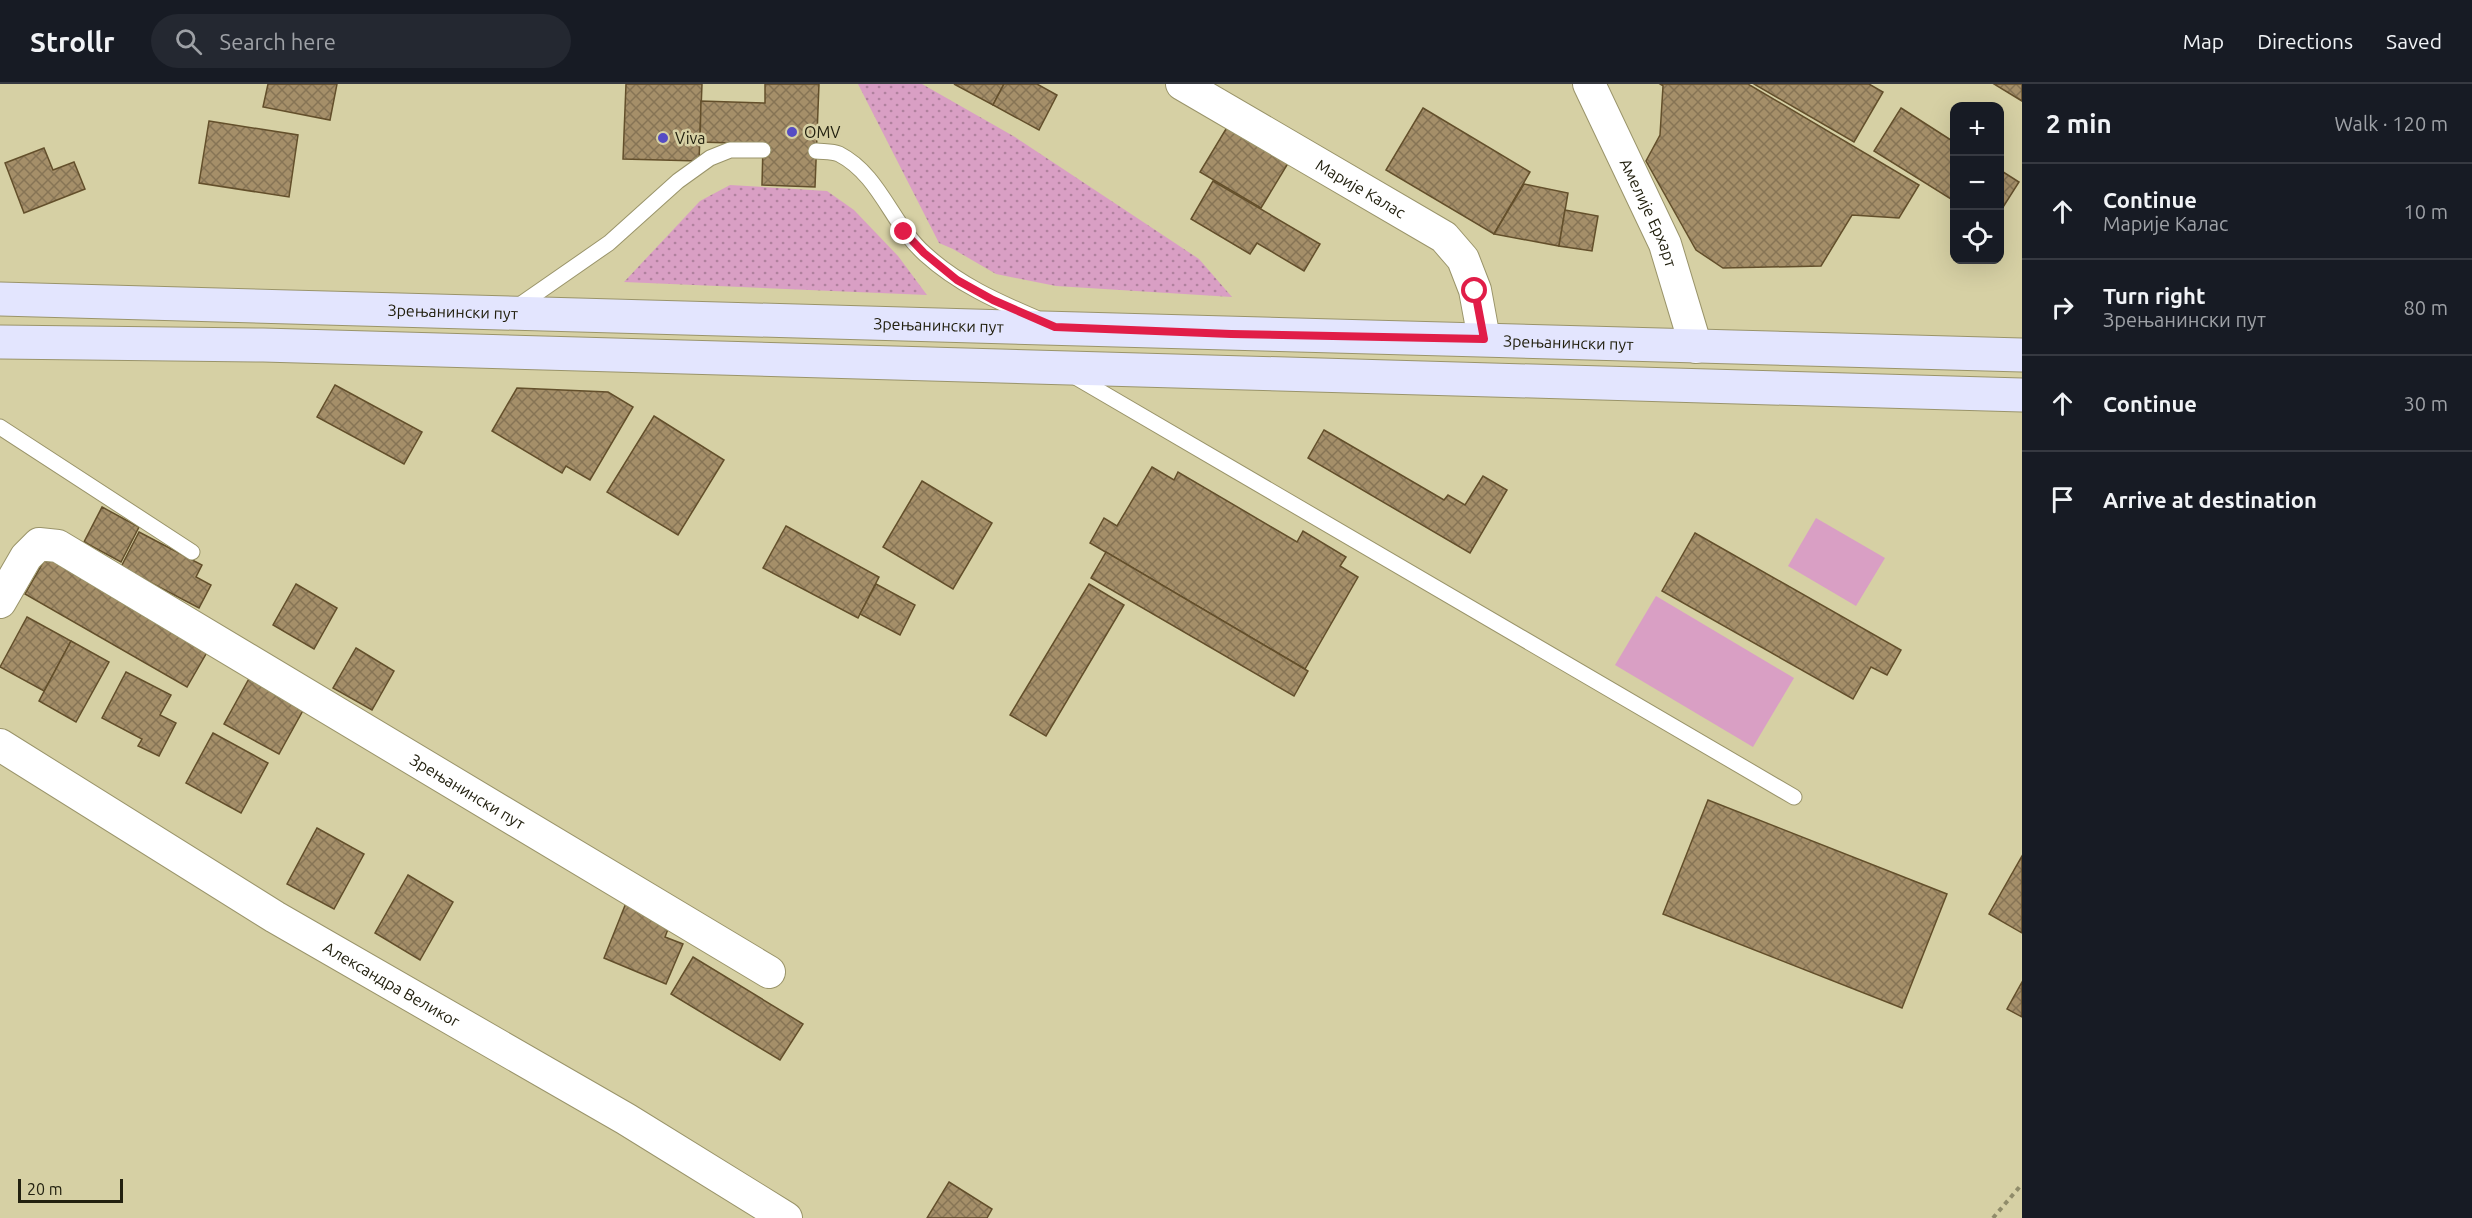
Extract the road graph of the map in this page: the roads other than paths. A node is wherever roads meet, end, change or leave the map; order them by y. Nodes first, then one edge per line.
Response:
1 (1182, 84) edge
2 (1586, 89) edge
3 (763, 150) dead end
4 (816, 151) dead end
5 (0, 299) edge
6 (509, 313) junction
7 (1055, 327) junction
8 (1484, 339) junction
9 (0, 342) edge
10 (1696, 347) junction
11 (2022, 355) edge
12 (1057, 367) junction
13 (2022, 395) edge
14 (0, 427) edge
15 (192, 552) dead end
16 (0, 602) edge
17 (0, 745) edge
18 (1794, 797) dead end
19 (769, 972) dead end
20 (786, 1218) edge

1 - 8 street, Марије Калас
2 - 10 street, Амелије Ерхарт
3 - 6 lane
4 - 7 lane
5 - 6 main road, Зрењанински пут
6 - 7 main road, Зрењанински пут
7 - 8 main road, Зрењанински пут
8 - 10 main road, Зрењанински пут
9 - 12 main road
10 - 11 main road, Зрењанински пут
12 - 13 main road
12 - 18 lane
14 - 15 lane
16 - 19 street, Зрењанински пут
17 - 20 street, Александра Великог

